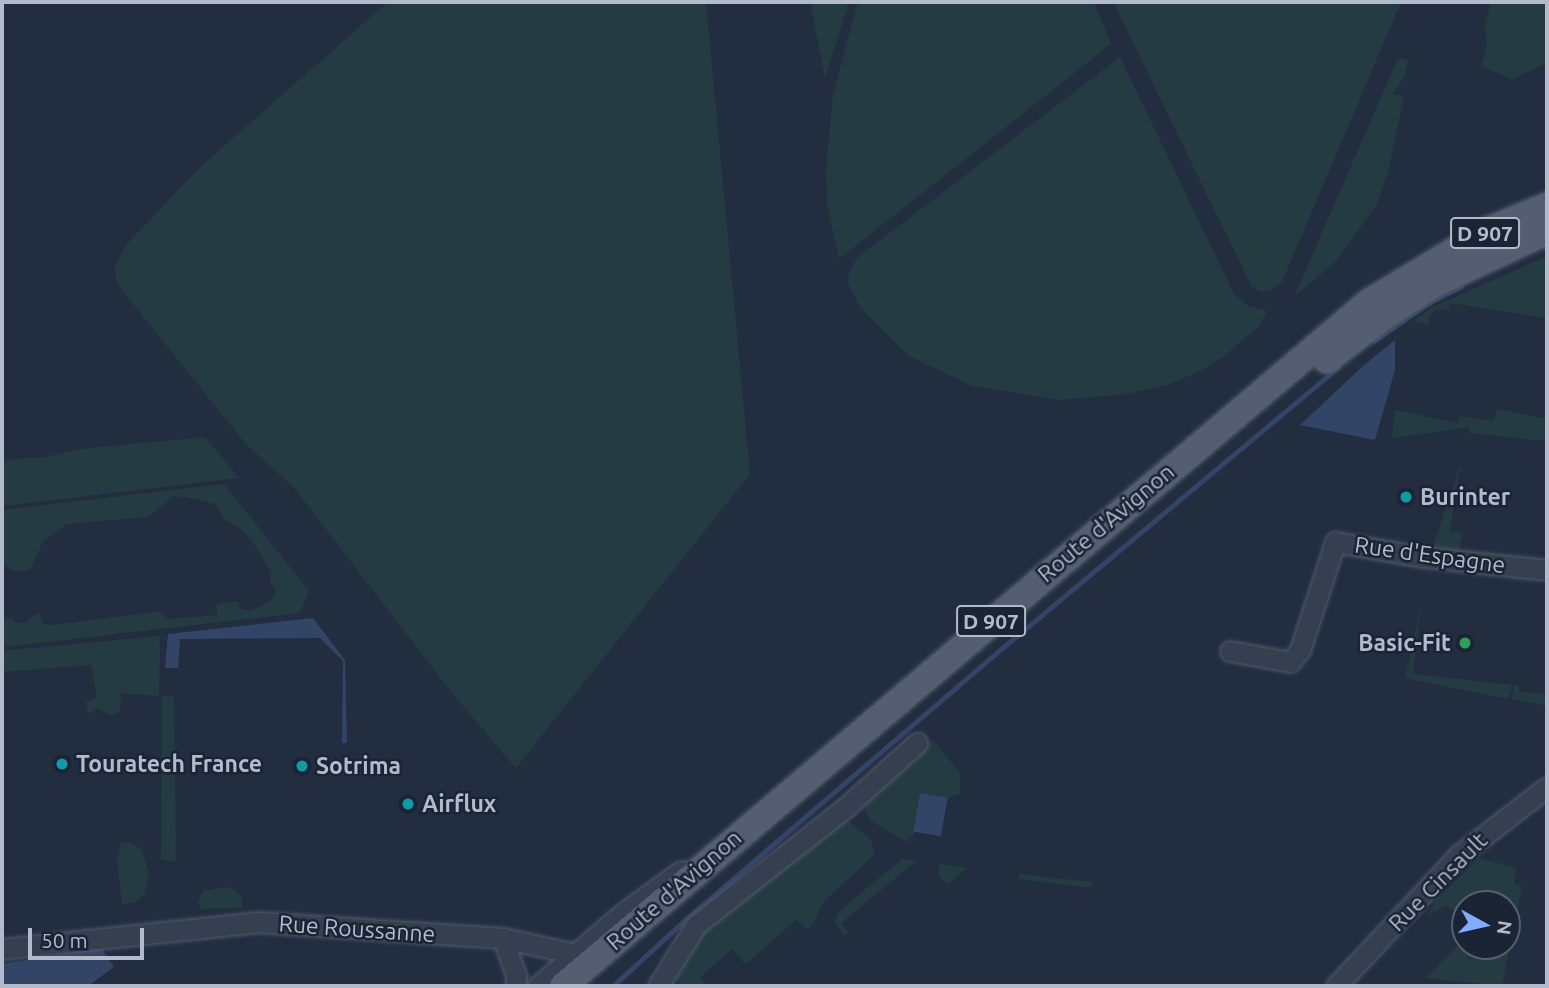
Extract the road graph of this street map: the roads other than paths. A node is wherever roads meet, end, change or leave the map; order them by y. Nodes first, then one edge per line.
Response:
1 (1547, 206) edge
2 (1547, 231) edge
3 (1547, 569) edge
4 (1230, 651) dead end
5 (917, 743) dead end
6 (1547, 787) edge
7 (752, 824) junction
8 (503, 938) junction
9 (2, 949) edge
10 (575, 954) junction
11 (516, 986) edge
12 (538, 986) edge
13 (563, 986) edge
14 (590, 986) edge
15 (658, 986) edge
16 (1336, 986) edge

1 - 7 main road, Route d'Avignon / D 907
2 - 14 main road, Route d'Avignon / D 907
3 - 4 street, Rue d'Espagne
5 - 15 street
6 - 16 street, Rue Cinsault
7 - 10 street
7 - 13 main road, Route d'Avignon / D 907
8 - 9 street, Rue Roussanne
8 - 10 street, Rue Roussanne
8 - 11 street
10 - 12 street

